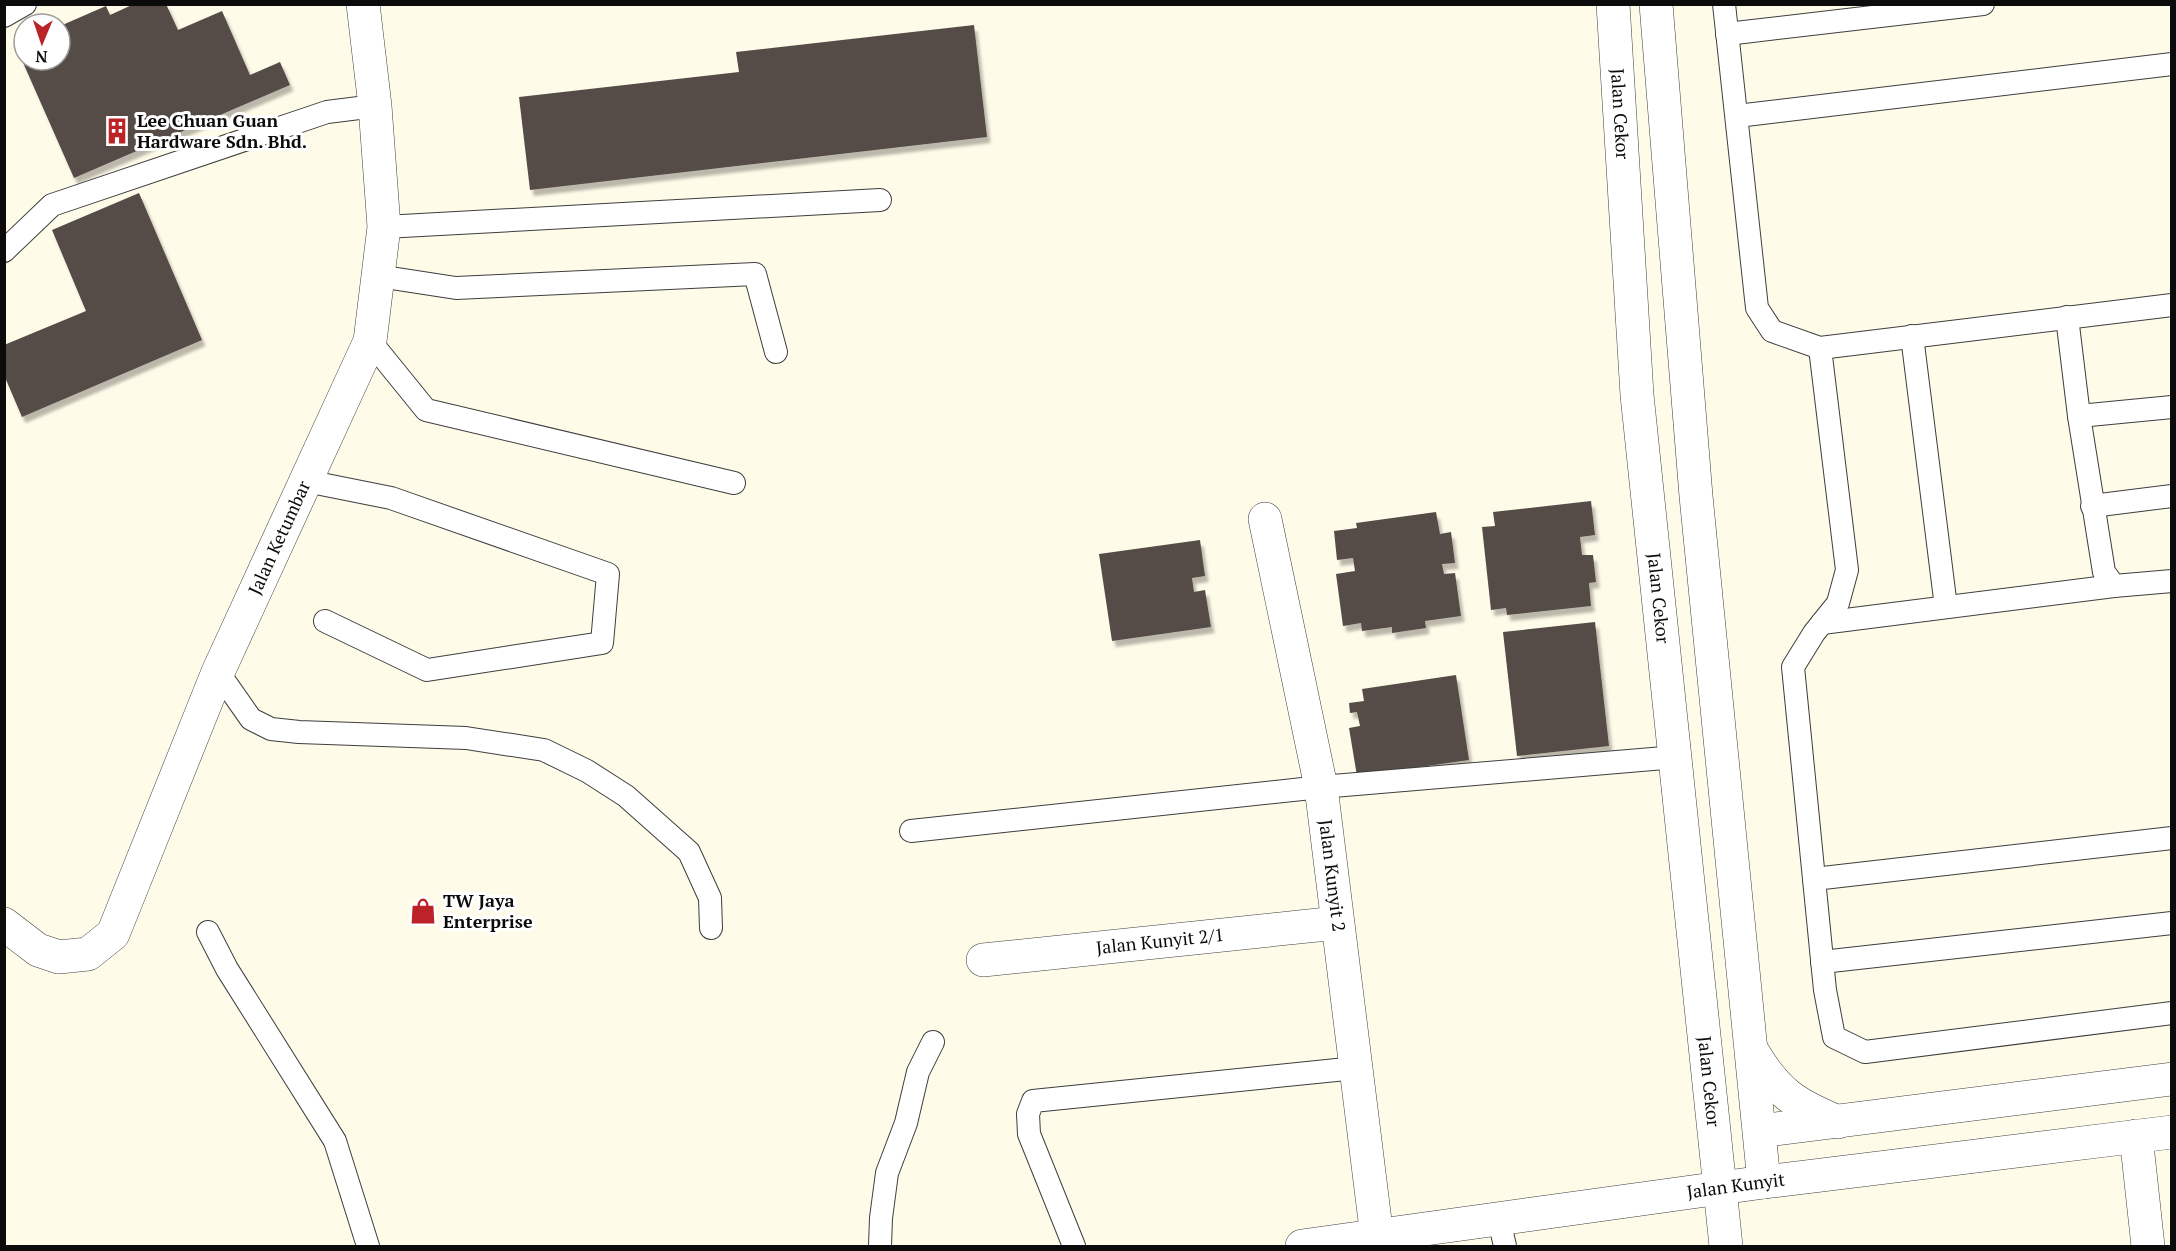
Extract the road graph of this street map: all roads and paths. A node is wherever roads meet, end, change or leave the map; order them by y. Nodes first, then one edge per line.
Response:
1 (25, 4) edge
2 (363, 4) edge
3 (1613, 4) edge
4 (1656, 4) edge
5 (1724, 4) edge
6 (1983, 4) edge
7 (4, 16) edge
8 (1727, 34) junction
9 (2172, 64) edge
10 (375, 106) junction
11 (1737, 116) junction
12 (880, 200) dead end
13 (384, 227) junction
14 (4, 251) edge
15 (378, 276) junction
16 (2172, 305) edge
17 (2067, 317) junction
18 (1912, 336) junction
19 (370, 341) junction
20 (1820, 348) junction
21 (776, 352) dead end
22 (2172, 407) edge
23 (2079, 416) junction
24 (306, 481) junction
25 (734, 483) dead end
26 (2172, 496) edge
27 (2092, 506) junction
28 (1265, 519) dead end
29 (2172, 581) edge
30 (2114, 586) junction
31 (1946, 607) junction
32 (325, 621) dead end
33 (1822, 623) junction
34 (218, 672) junction
35 (1676, 757) junction
36 (1321, 787) junction
37 (911, 831) dead end
38 (2172, 838) edge
39 (1814, 879) junction
40 (1337, 923) junction
41 (2172, 923) edge
42 (4, 924) edge
43 (711, 928) dead end
44 (208, 932) dead end
45 (983, 960) dead end
46 (1822, 962) junction
47 (2172, 1013) edge
48 (933, 1041) dead end
49 (1751, 1048) junction
50 (1356, 1068) junction
51 (2172, 1079) edge
52 (1838, 1122) junction
53 (1760, 1131) junction
54 (2172, 1132) edge
55 (2136, 1136) junction
56 (1764, 1182) junction
57 (1722, 1189) junction
58 (1502, 1233) edge
59 (1377, 1237) junction
60 (368, 1246) edge
61 (880, 1246) edge
62 (1074, 1246) edge
63 (1302, 1246) edge
64 (1726, 1246) edge
65 (2148, 1246) edge

1 - 7 lane
2 - 10 street, Jalan Ketumbar
3 - 35 street, Jalan Cekor
4 - 49 street
5 - 8 lane
6 - 8 lane
8 - 11 lane
9 - 11 lane
10 - 13 street, Jalan Ketumbar
10 - 14 lane
11 - 20 lane
12 - 13 lane
13 - 15 street, Jalan Ketumbar
15 - 19 street, Jalan Ketumbar
15 - 21 lane
16 - 17 lane
17 - 18 lane
17 - 23 lane
18 - 20 lane
18 - 31 lane
19 - 24 street, Jalan Ketumbar
19 - 25 lane
20 - 33 lane
22 - 23 lane
23 - 27 lane
24 - 32 lane
24 - 34 street, Jalan Ketumbar
26 - 27 lane
27 - 30 lane
28 - 36 street, Jalan Kunyit 2
29 - 30 lane
30 - 31 lane
31 - 33 lane
33 - 39 lane
34 - 42 street, Jalan Ketumbar
34 - 43 lane
35 - 36 lane
35 - 57 street, Jalan Cekor
36 - 37 lane
36 - 40 street, Jalan Kunyit 2
38 - 39 lane
39 - 46 lane
40 - 45 street, Jalan Kunyit 2/1
40 - 50 street, Jalan Kunyit 2
41 - 46 lane
44 - 60 lane
46 - 47 lane
48 - 61 lane
49 - 52 street
49 - 53 street
50 - 59 street, Jalan Kunyit 2
50 - 62 lane
51 - 52 street
52 - 53 street
53 - 56 street
53 - 57 street
54 - 55 street, Jalan Kunyit
55 - 56 street, Jalan Kunyit
55 - 65 street
56 - 57 street, Jalan Kunyit
57 - 58 street, Jalan Kunyit
57 - 64 street, Jalan Cekor
58 - 59 street, Jalan Kunyit
59 - 63 street, Jalan Kunyit

